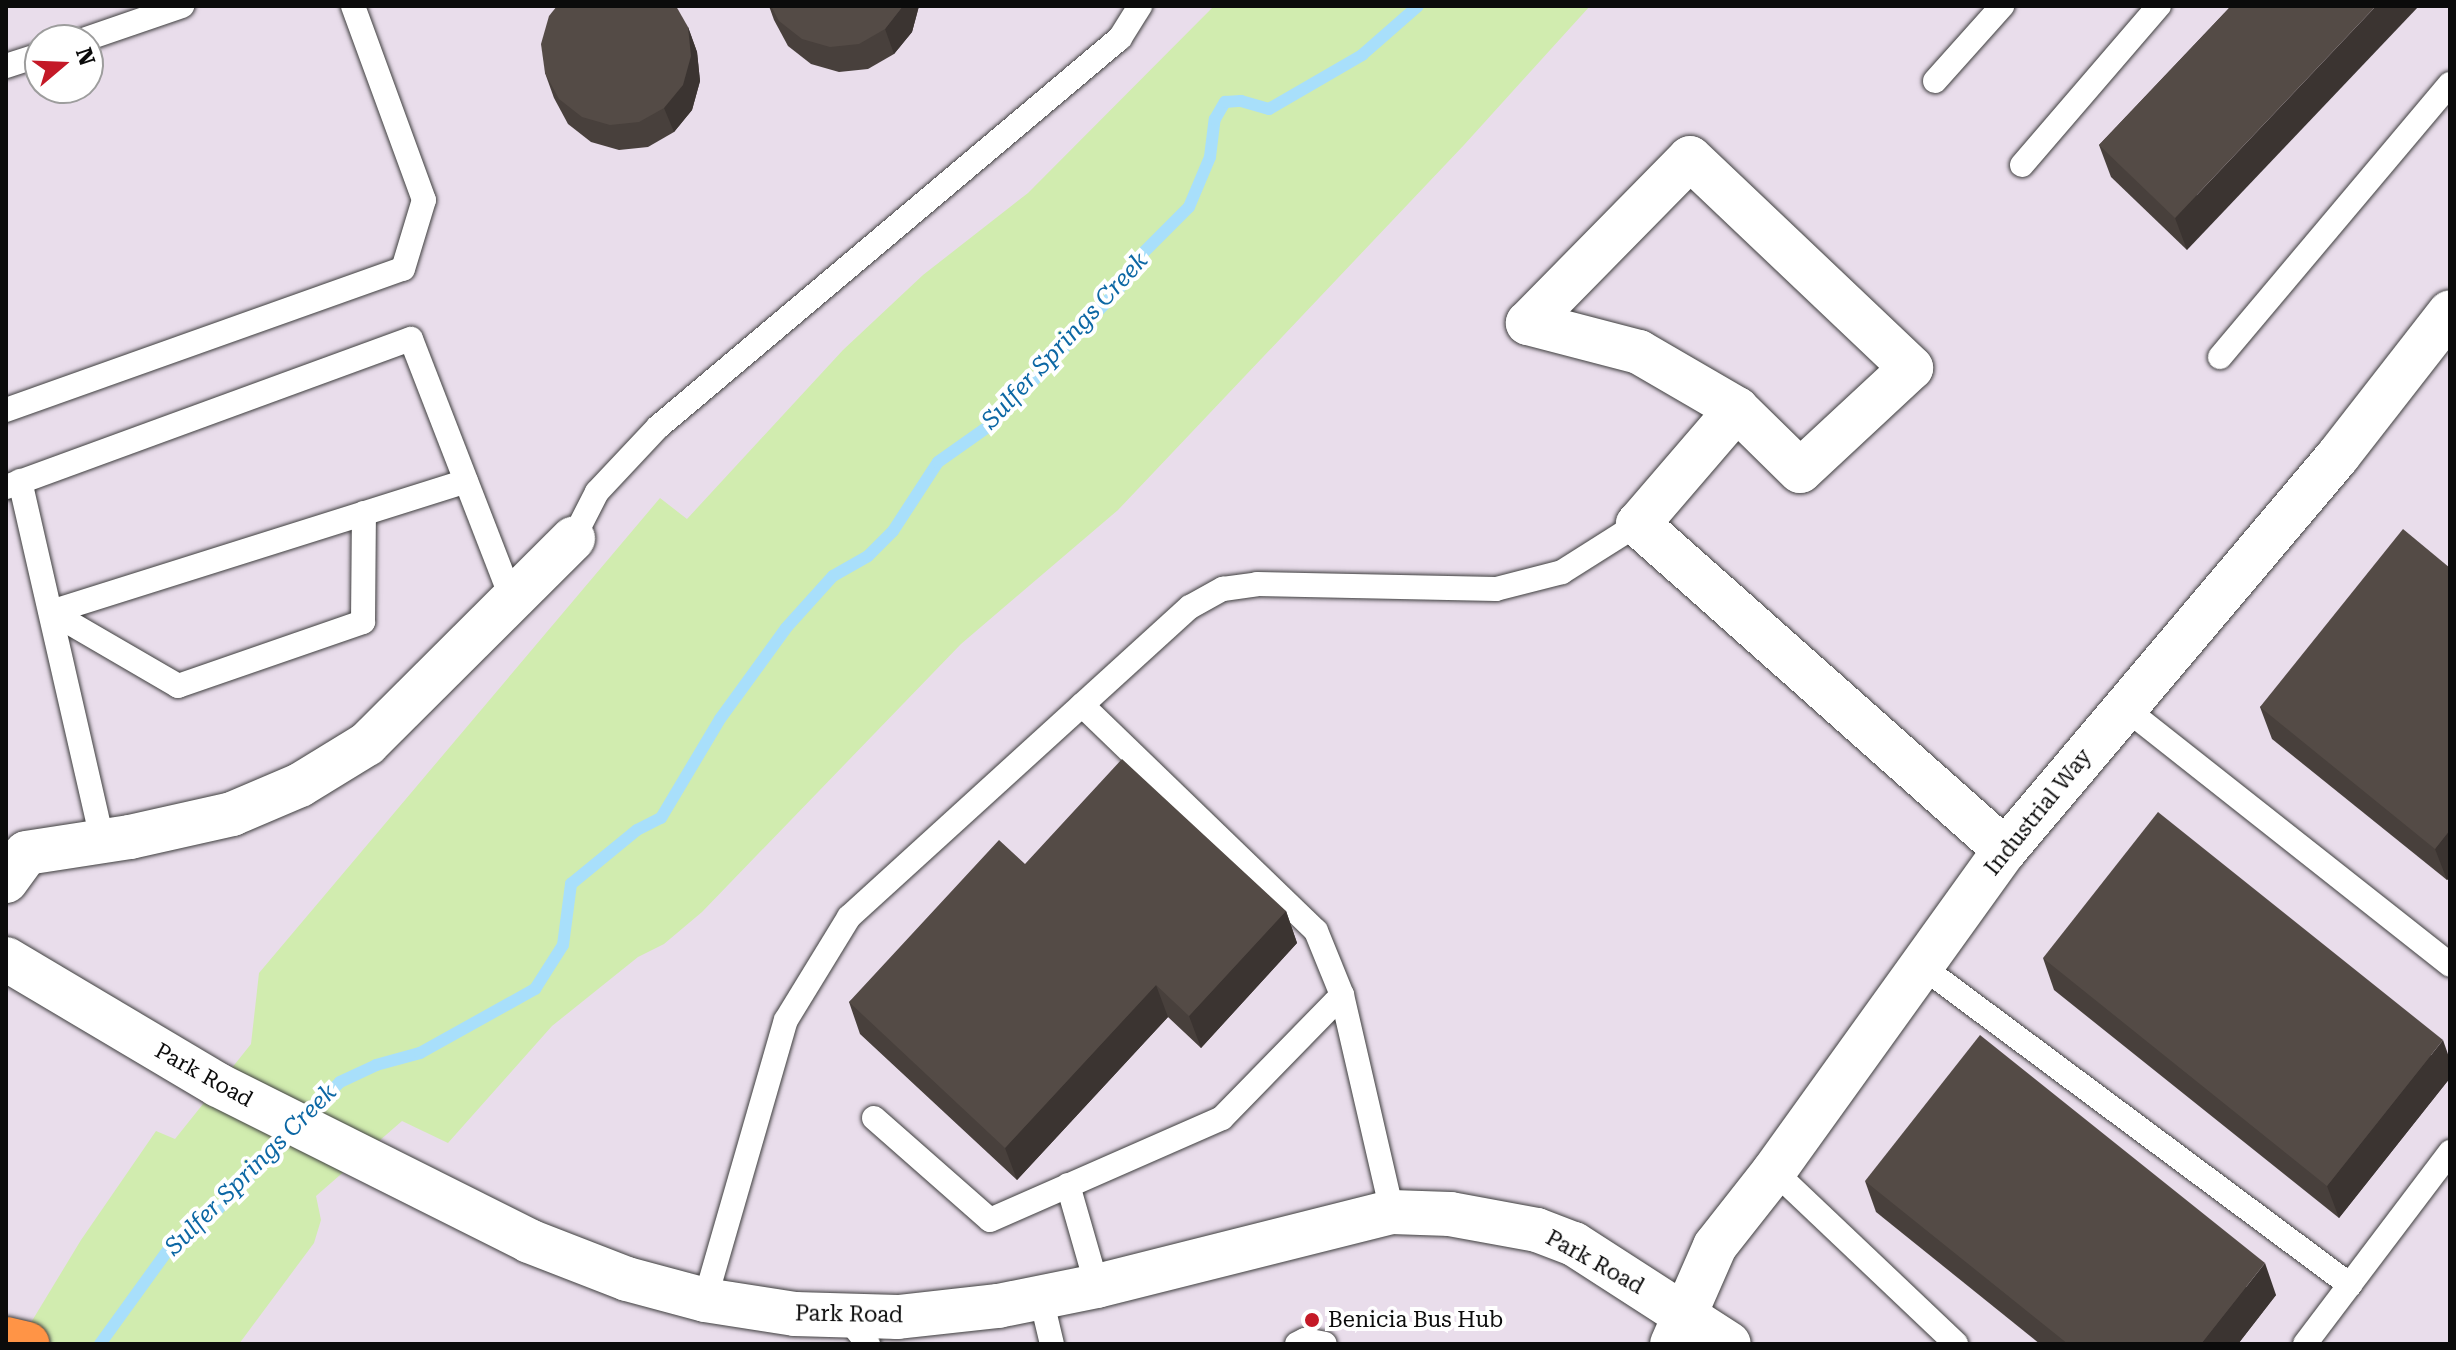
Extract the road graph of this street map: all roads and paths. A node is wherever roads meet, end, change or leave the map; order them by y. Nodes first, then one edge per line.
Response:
1 (182, 6) edge
2 (353, 6) edge
3 (1140, 6) edge
4 (2002, 6) edge
5 (2159, 6) edge
6 (104, 33) edge
7 (1935, 81) dead end
8 (2450, 84) edge
9 (2022, 165) dead end
10 (2450, 312) edge
11 (2220, 357) dead end
12 (1737, 409) junction
13 (6, 410) edge
14 (466, 481) junction
15 (13, 484) edge
16 (364, 513) junction
17 (1638, 524) junction
18 (573, 539) joint
19 (512, 599) junction
20 (51, 612) junction
21 (1082, 705) junction
22 (2125, 708) junction
23 (103, 842) junction
24 (2005, 850) junction
25 (6, 881) edge
26 (6, 959) edge
27 (1920, 965) junction
28 (2450, 965) edge
29 (1342, 995) junction
30 (874, 1118) dead end
31 (2450, 1152) edge
32 (1774, 1171) junction
33 (1068, 1185) junction
34 (1392, 1212) junction
35 (2350, 1285) junction
36 (1097, 1286) junction
37 (1041, 1298) junction
38 (705, 1300) junction
39 (1679, 1329) edge
40 (857, 1330) edge
41 (6, 1339) edge
42 (27, 1344) edge
43 (1052, 1344) edge
44 (1297, 1344) edge
45 (1325, 1344) edge
46 (1729, 1344) edge
47 (1956, 1344) edge
48 (2305, 1344) edge

1 - 6 lane
2 - 13 lane
3 - 18 lane
4 - 7 lane
5 - 9 lane
8 - 11 lane
10 - 22 street, Industrial Way
12 - 12 street
12 - 17 street
14 - 15 lane
14 - 16 lane
14 - 19 lane
15 - 20 lane
16 - 20 lane
16 - 20 lane
17 - 21 lane
17 - 24 street
18 - 19 street
19 - 23 street
20 - 23 lane
21 - 29 lane
21 - 38 lane
22 - 24 street, Industrial Way
22 - 28 lane
23 - 25 street
24 - 27 street, Industrial Way
26 - 38 street, Park Road
27 - 32 street, Industrial Way
27 - 35 lane
29 - 33 lane
29 - 34 lane
30 - 33 lane
31 - 35 lane
32 - 39 street, Industrial Way
32 - 47 lane
33 - 36 lane
34 - 36 street, Park Road
34 - 39 street, Park Road
35 - 48 lane
36 - 37 street, Park Road
37 - 40 street, Park Road
37 - 43 lane
38 - 40 street, Park Road
39 - 46 street, Park Road
41 - 42 highway
44 - 45 lane

